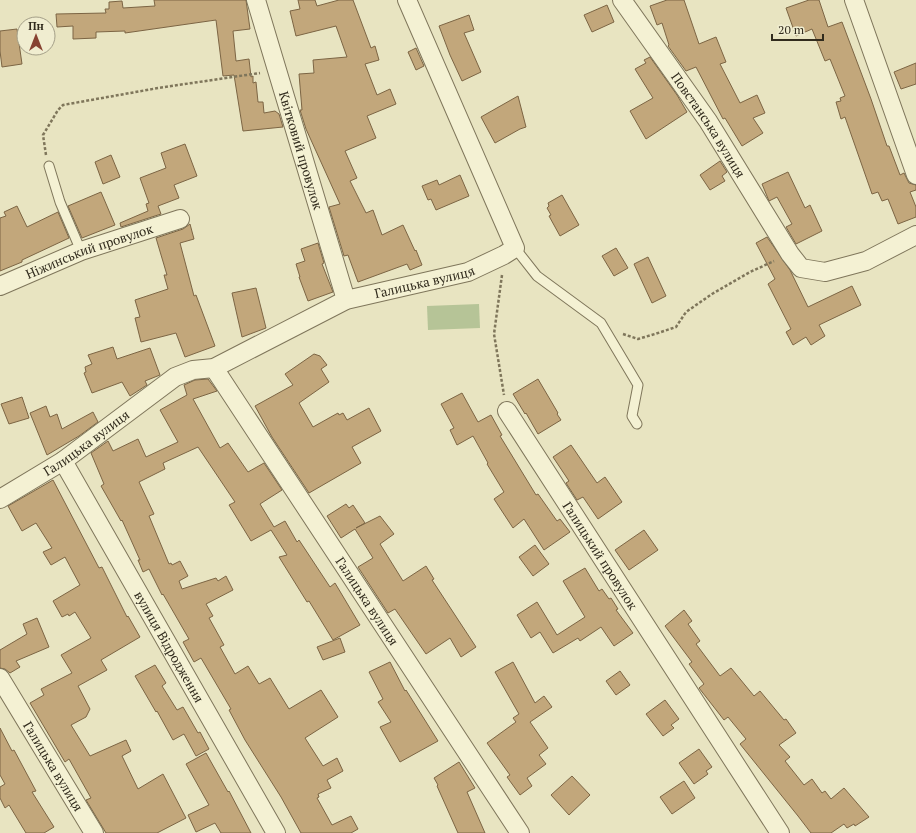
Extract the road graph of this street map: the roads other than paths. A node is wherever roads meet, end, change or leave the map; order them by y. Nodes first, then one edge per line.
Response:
1 (256, 0) edge
2 (407, 0) edge
3 (622, 0) edge
4 (854, 0) edge
5 (49, 166) road end
6 (916, 175) edge
7 (180, 219) dead end
8 (916, 236) edge
9 (81, 251) junction
10 (510, 251) junction
11 (0, 286) edge
12 (346, 300) junction
13 (214, 368) junction
14 (507, 412) road end
15 (637, 424) dead end
16 (63, 461) junction
17 (0, 499) edge
18 (0, 678) edge
19 (94, 833) edge
20 (276, 833) edge
21 (520, 833) edge
22 (780, 833) edge

1 - 12 street, Квітковий провулок
2 - 10 street
3 - 8 street, Повстанська вулиця
4 - 6 street
5 - 9 lane
7 - 9 street, Ніжинський провулок
9 - 11 street, Ніжинський провулок
10 - 12 street, Галицька вулиця
10 - 15 lane
12 - 13 street, Галицька вулиця
13 - 16 street, Галицька вулиця
13 - 21 street, Галицька вулиця
14 - 22 street, Галицький провулок
16 - 17 street, Галицька вулиця
16 - 20 street, вулиця Відродження
18 - 19 street, Галицька вулиця

